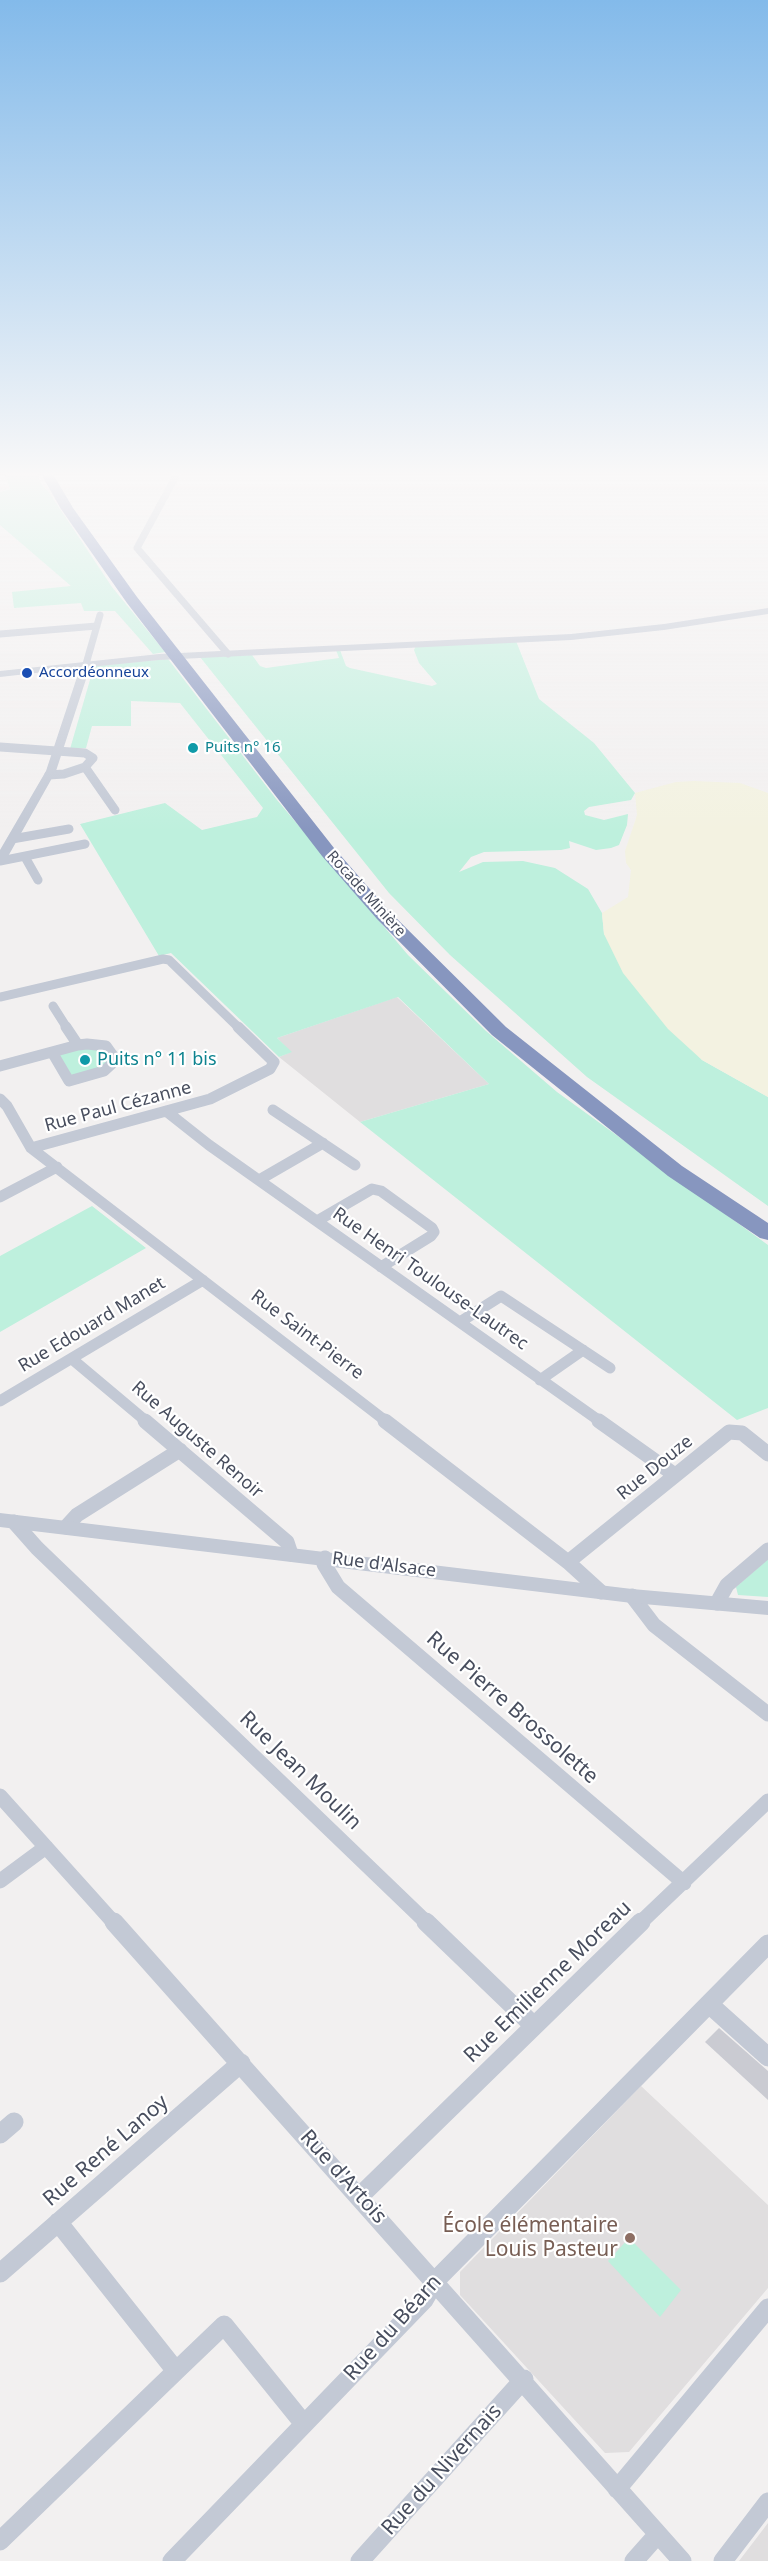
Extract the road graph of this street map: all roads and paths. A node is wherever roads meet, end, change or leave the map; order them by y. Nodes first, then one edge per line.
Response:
1 (127, 594) edge
2 (141, 594) edge
3 (176, 594) edge
4 (768, 611) edge
5 (100, 615) dead end
6 (97, 626) junction
7 (0, 634) edge
8 (228, 654) junction
9 (87, 664) junction
10 (0, 674) edge
11 (0, 747) edge
12 (59, 751) junction
13 (85, 767) junction
14 (49, 775) junction
15 (115, 810) dead end
16 (69, 829) dead end
17 (12, 839) junction
18 (85, 844) dead end
19 (25, 857) junction
20 (0, 860) edge
21 (38, 880) dead end
22 (0, 997) edge
23 (53, 1006) dead end
24 (78, 1045) junction
25 (52, 1052) junction
26 (0, 1066) edge
27 (0, 1100) edge
28 (273, 1110) dead end
29 (166, 1111) junction
30 (323, 1143) junction
31 (31, 1148) junction
32 (355, 1165) dead end
33 (57, 1167) junction
34 (259, 1180) junction
35 (0, 1197) edge
36 (768, 1216) edge
37 (317, 1221) junction
38 (768, 1233) edge
39 (381, 1267) junction
40 (203, 1280) junction
41 (460, 1322) junction
42 (583, 1350) junction
43 (72, 1359) junction
44 (610, 1368) dead end
45 (540, 1380) junction
46 (0, 1401) edge
47 (180, 1450) junction
48 (768, 1454) edge
49 (675, 1475) junction
50 (7, 1521) edge
51 (58, 1526) junction
52 (37, 1548) junction
53 (768, 1550) edge
54 (291, 1554) junction
55 (325, 1558) junction
56 (568, 1562) junction
57 (601, 1592) junction
58 (632, 1596) junction
59 (717, 1603) junction
60 (768, 1608) edge
61 (768, 1714) edge
62 (0, 1796) edge
63 (768, 1802) edge
64 (46, 1847) junction
65 (0, 1881) edge
66 (684, 1882) junction
67 (768, 1944) edge
68 (709, 2004) junction
69 (534, 2025) junction
70 (768, 2056) edge
71 (241, 2063) junction
72 (14, 2122) dead end
73 (0, 2134) edge
74 (360, 2196) junction
75 (58, 2222) junction
76 (0, 2274) edge
77 (435, 2281) junction
78 (768, 2308) edge
79 (176, 2371) junction
80 (524, 2379) junction
81 (304, 2424) junction
82 (617, 2489) junction
83 (768, 2502) edge
84 (658, 2534) junction
85 (0, 2541) edge
86 (172, 2561) edge
87 (360, 2561) edge
88 (634, 2561) edge
89 (682, 2561) edge
90 (723, 2561) edge

1 - 38 highway, Rocade Minière
2 - 36 highway, Rocade Minière
3 - 8 street
4 - 8 street
5 - 6 street
6 - 7 street
6 - 9 street
8 - 9 street
9 - 10 street
9 - 12 street
11 - 12 street
12 - 13 street
12 - 14 street
13 - 14 street
13 - 15 street
14 - 17 street
16 - 17 street
17 - 20 street
18 - 19 street
19 - 20 street
19 - 21 street
22 - 29 street, Rue Paul Cézanne
23 - 24 street
24 - 25 street
24 - 25 street
25 - 26 street
27 - 31 street, Rue Saint-Pierre
28 - 30 street
29 - 31 street, Rue Paul Cézanne
29 - 34 street, Rue Henri Toulouse-Lautrec
30 - 32 street
30 - 34 street
31 - 33 street, Rue Saint-Pierre
33 - 35 street
33 - 40 street, Rue Saint-Pierre
34 - 37 street, Rue Henri Toulouse-Lautrec
37 - 39 street, Rue Henri Toulouse-Lautrec
37 - 39 street
39 - 41 street, Rue Henri Toulouse-Lautrec
40 - 43 street, Rue Edouard Manet
40 - 56 street, Rue Saint-Pierre
41 - 42 street
41 - 45 street, Rue Henri Toulouse-Lautrec
42 - 44 street
42 - 45 street
43 - 46 street, Rue Edouard Manet
43 - 47 street, Rue Auguste Renoir
45 - 49 street, Rue Henri Toulouse-Lautrec
47 - 51 street
47 - 54 street, Rue Auguste Renoir
48 - 49 street, Rue Douze
49 - 56 street, Rue Douze
50 - 51 street, Rue d'Alsace
50 - 52 street, Rue Jean Moulin
51 - 52 street
51 - 54 street, Rue d'Alsace
52 - 69 street, Rue Jean Moulin
53 - 59 street
54 - 55 street, Rue d'Alsace
55 - 57 street, Rue d'Alsace
55 - 66 street, Rue Pierre Brossolette
56 - 57 street, Rue Saint-Pierre
57 - 58 street, Rue d'Alsace
58 - 59 street, Rue d'Alsace
58 - 61 street
59 - 60 street, Rue d'Alsace
62 - 64 street, Rue d'Artois
63 - 66 street, Rue Emilienne Moreau
64 - 65 street
64 - 71 street, Rue d'Artois
66 - 69 street, Rue Emilienne Moreau
67 - 68 street, Rue du Béarn
68 - 70 street
68 - 77 street, Rue du Béarn
69 - 74 street, Rue Emilienne Moreau
71 - 74 street, Rue d'Artois
71 - 75 street, Rue René Lanoy
72 - 73 street
74 - 77 street, Rue d'Artois
75 - 76 street, Rue René Lanoy
75 - 79 street
77 - 80 street, Rue d'Artois
77 - 81 street, Rue du Béarn
78 - 82 street
79 - 81 street
79 - 85 street
80 - 82 street, Rue d'Artois
80 - 87 street, Rue du Nivernais
81 - 86 street, Rue du Béarn
82 - 84 street, Rue d'Artois
83 - 90 street
84 - 88 street
84 - 89 street, Rue d'Artois

